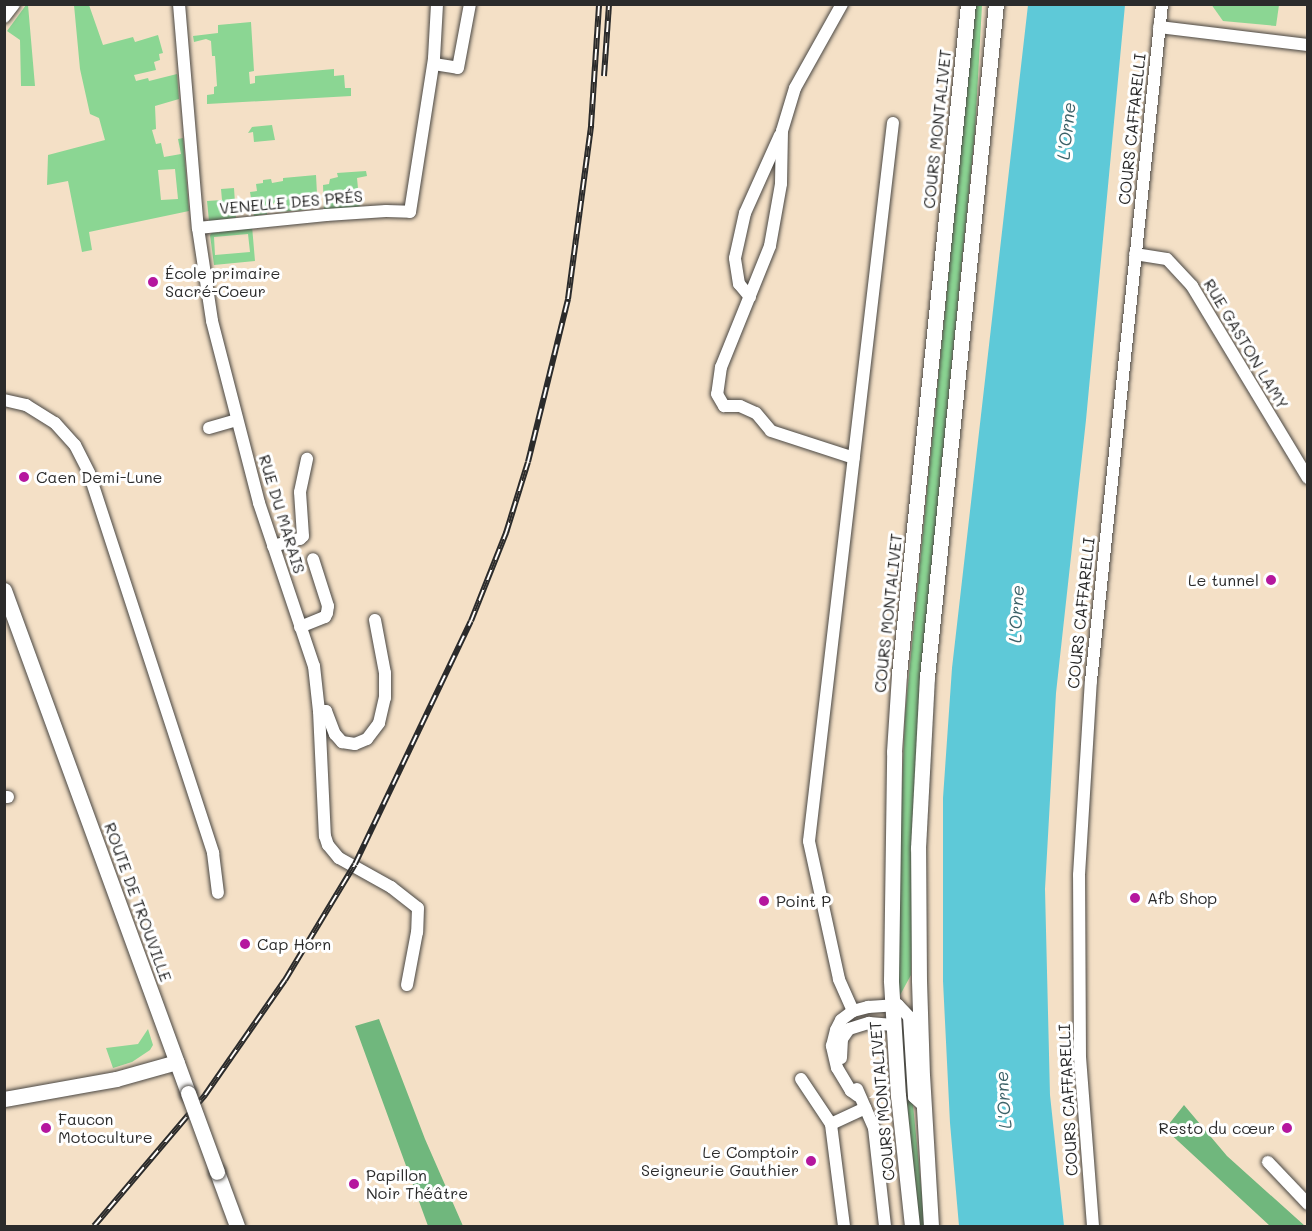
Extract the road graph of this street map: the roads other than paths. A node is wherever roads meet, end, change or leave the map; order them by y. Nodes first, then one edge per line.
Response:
1 (14, 4) edge
2 (179, 4) edge
3 (437, 4) edge
4 (470, 4) edge
5 (842, 4) edge
6 (968, 4) edge
7 (996, 4) edge
8 (1162, 4) edge
9 (4, 17) edge
10 (1159, 27) junction
11 (1308, 45) edge
12 (434, 64) junction
13 (893, 123) dead end
14 (782, 131) junction
15 (198, 228) junction
16 (1135, 254) junction
17 (750, 297) junction
18 (4, 400) edge
19 (237, 420) junction
20 (209, 428) dead end
21 (854, 458) junction
22 (307, 459) dead end
23 (1308, 478) edge
24 (273, 546) junction
25 (313, 559) dead end
26 (4, 590) edge
27 (375, 620) dead end
28 (300, 627) junction
29 (319, 711) junction
30 (218, 892) dead end
31 (407, 985) dead end
32 (892, 1005) junction
33 (854, 1011) junction
34 (893, 1025) junction
35 (177, 1062) junction
36 (801, 1079) dead end
37 (858, 1096) junction
38 (4, 1099) edge
39 (924, 1106) junction
40 (865, 1108) junction
41 (831, 1124) junction
42 (1268, 1162) dead end
43 (1308, 1204) edge
44 (237, 1227) edge
45 (844, 1227) edge
46 (885, 1227) edge
47 (912, 1227) edge
48 (931, 1227) edge
49 (1093, 1227) edge

1 - 9 street
2 - 15 street, RUE DU MARAIS
3 - 12 street
4 - 12 street
5 - 14 street
6 - 32 main road, COURS MONTALIVET
7 - 39 main road
8 - 10 street, COURS CAFFARELLI
10 - 11 street
10 - 16 street, COURS CAFFARELLI
12 - 15 street, VENELLE DES PRÉS
13 - 21 street
14 - 17 street
14 - 17 street
15 - 19 street, RUE DU MARAIS
16 - 23 street, RUE GASTON LAMY
16 - 49 street, COURS CAFFARELLI
17 - 21 street
18 - 30 street
19 - 20 street
19 - 24 street, RUE DU MARAIS
21 - 33 street
22 - 24 street
24 - 28 street, RUE DU MARAIS
25 - 28 street
26 - 35 main road, ROUTE DE TROUVILLE
27 - 29 street
28 - 29 street, RUE DU MARAIS
29 - 31 street, RUE DU MARAIS
32 - 33 street
32 - 34 main road, COURS MONTALIVET
32 - 39 street
33 - 37 street
34 - 37 street
34 - 47 main road, COURS MONTALIVET
35 - 38 main road
35 - 44 main road, ROUTE DE TROUVILLE, bridge
36 - 41 street
37 - 40 street
39 - 48 main road
40 - 41 street
40 - 46 street
41 - 45 street
42 - 43 street

